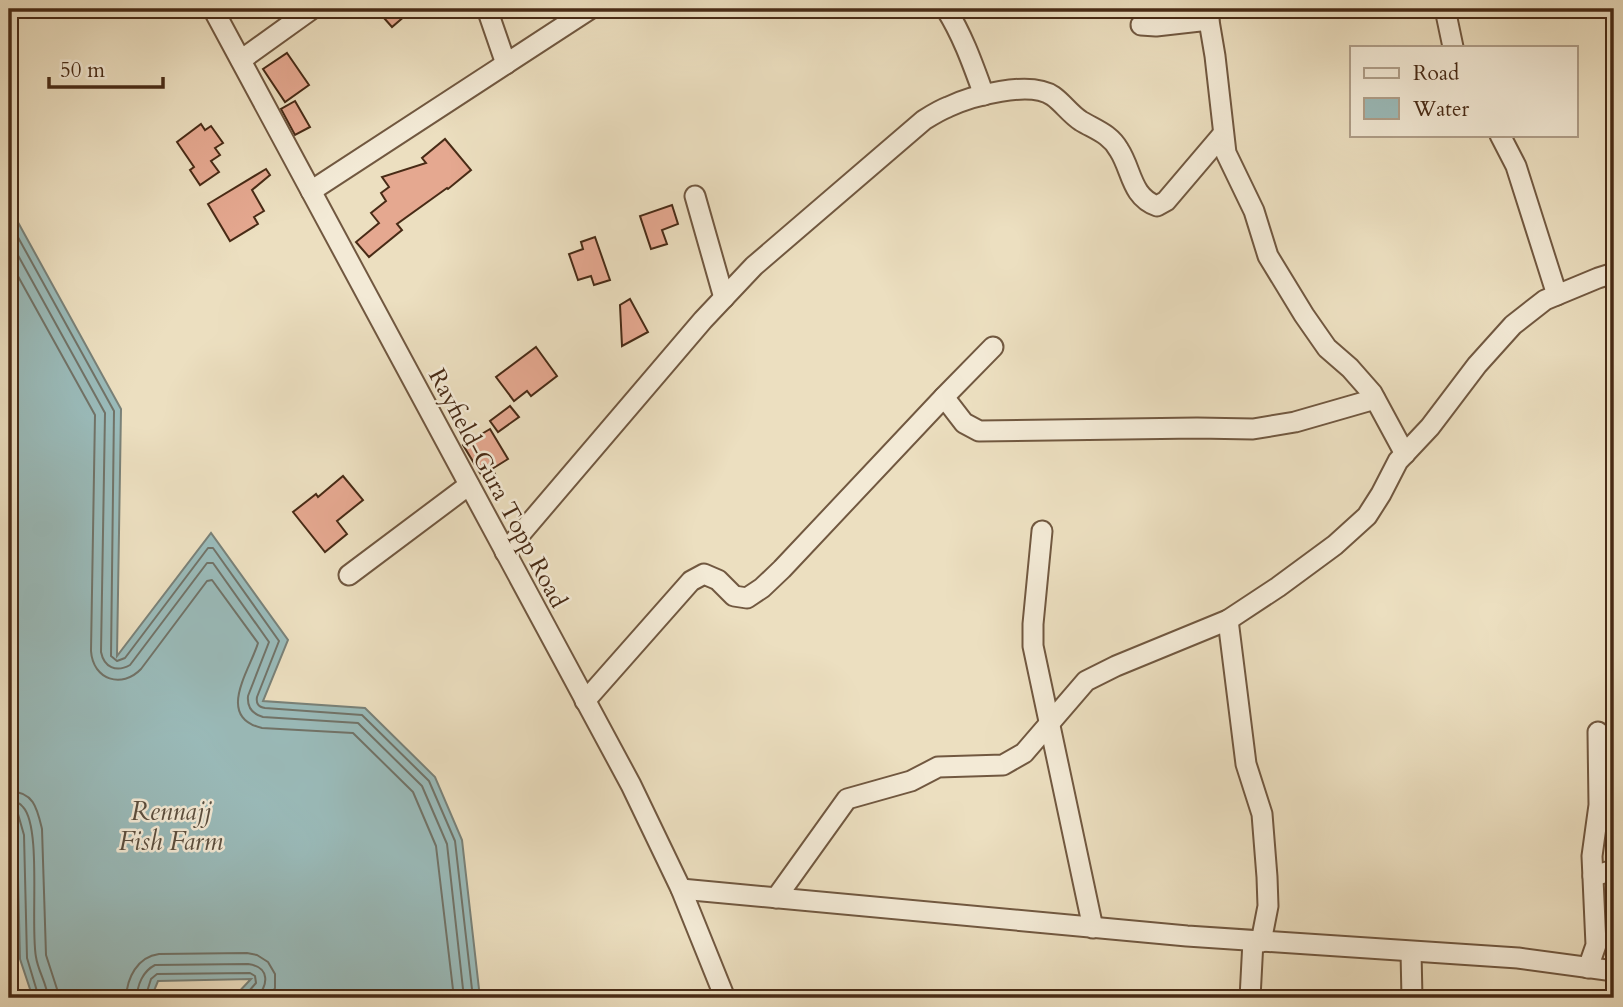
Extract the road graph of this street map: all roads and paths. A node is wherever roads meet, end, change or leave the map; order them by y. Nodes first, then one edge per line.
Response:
1 (213, 9) edge
2 (312, 9) edge
3 (487, 9) edge
4 (590, 9) edge
5 (946, 9) edge
6 (1445, 9) edge
7 (1210, 12) edge
8 (1141, 25) dead end
9 (1453, 46) edge
10 (241, 60) junction
11 (506, 64) junction
12 (984, 95) junction
13 (1223, 134) junction
14 (1501, 136) edge
15 (311, 191) junction
16 (695, 197) dead end
17 (1609, 276) edge
18 (1557, 295) junction
19 (724, 298) junction
20 (993, 347) dead end
21 (944, 397) junction
22 (1375, 399) junction
23 (1405, 454) junction
24 (468, 485) junction
25 (1042, 531) dead end
26 (505, 552) junction
27 (349, 575) dead end
28 (1228, 620) junction
29 (585, 701) junction
30 (1050, 722) junction
31 (1598, 732) dead end
32 (1614, 870) edge
33 (1593, 876) junction
34 (681, 889) junction
35 (776, 898) junction
36 (1093, 928) junction
37 (1257, 941) junction
38 (1411, 951) junction
39 (1588, 968) junction
40 (1614, 971) edge
41 (725, 998) edge
42 (1250, 998) edge
43 (1412, 998) edge

1 - 10 street, Rayfield-Gura Topp Road
2 - 10 street
3 - 11 street
4 - 11 street
5 - 12 street
6 - 9 street
7 - 8 street
7 - 13 street
10 - 15 street, Rayfield-Gura Topp Road
11 - 15 street
12 - 13 street
12 - 19 street
13 - 22 street
14 - 18 street
15 - 24 street, Rayfield-Gura Topp Road
16 - 19 street
17 - 18 street
18 - 23 street
19 - 26 street
20 - 21 street
21 - 22 street
21 - 29 street
22 - 23 street
23 - 28 street
24 - 26 street, Rayfield-Gura Topp Road
24 - 27 street
25 - 30 street
26 - 29 street, Rayfield-Gura Topp Road
28 - 30 street
28 - 37 street
29 - 34 street, Rayfield-Gura Topp Road
30 - 35 street
30 - 36 street
31 - 33 street
32 - 33 street
33 - 39 street
34 - 35 street
34 - 41 street, Rayfield-Gura Topp Road
35 - 36 street
36 - 37 street
37 - 38 street
37 - 42 street
38 - 39 street
38 - 43 street
39 - 40 street

